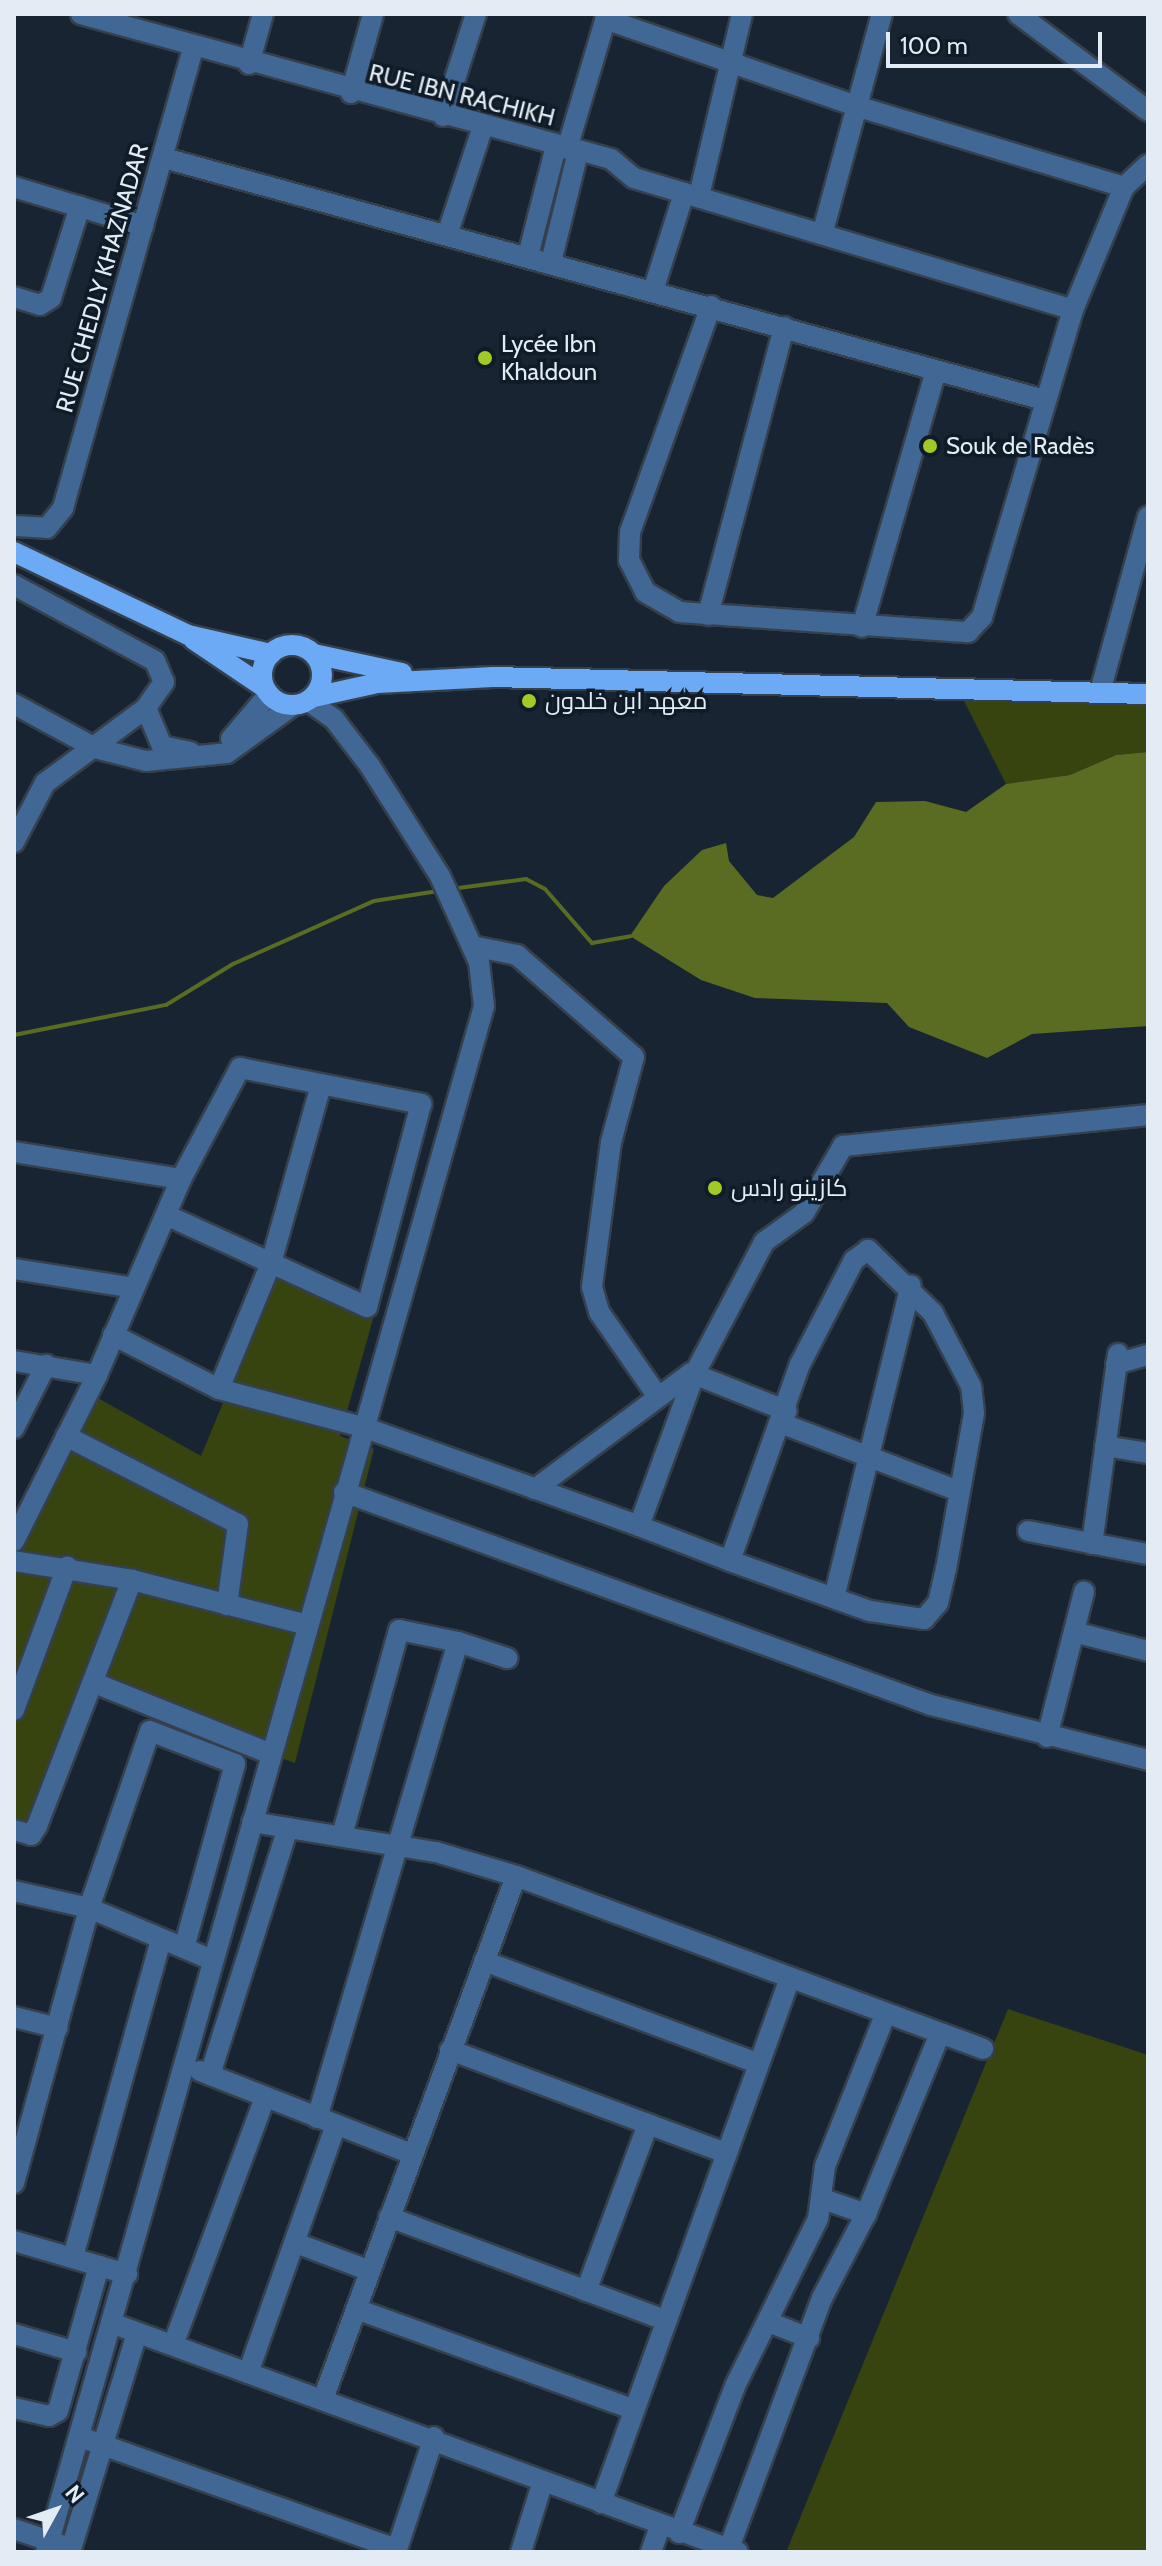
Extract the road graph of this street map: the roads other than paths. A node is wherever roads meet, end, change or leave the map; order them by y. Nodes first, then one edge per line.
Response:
1 (81, 14) edge
2 (263, 14) edge
3 (373, 14) edge
4 (476, 14) edge
5 (742, 14) edge
6 (882, 14) edge
7 (1018, 14) edge
8 (606, 17) edge
9 (193, 48) junction
10 (249, 64) junction
11 (733, 64) junction
12 (351, 93) junction
13 (856, 106) junction
14 (1148, 111) edge
15 (443, 116) junction
16 (483, 126) junction
17 (567, 149) junction
18 (164, 158) junction
19 (1148, 165) edge
20 (14, 187) edge
21 (1124, 187) junction
22 (691, 194) junction
23 (80, 206) junction
24 (143, 226) junction
25 (823, 231) junction
26 (447, 235) junction
27 (528, 256) junction
28 (551, 262) junction
29 (653, 291) junction
30 (14, 297) edge
31 (711, 306) junction
32 (1073, 310) junction
33 (784, 327) junction
34 (936, 371) junction
35 (1041, 399) junction
36 (1148, 516) edge
37 (14, 526) edge
38 (14, 552) edge
39 (14, 585) edge
40 (708, 615) junction
41 (862, 627) junction
42 (179, 630) junction
43 (271, 654) junction
44 (314, 654) junction
45 (426, 678) junction
46 (266, 690) junction
47 (1100, 692) junction
48 (1148, 694) edge
49 (305, 701) junction
50 (14, 704) edge
51 (146, 708) junction
52 (96, 743) junction
53 (14, 809) edge
54 (16, 832) edge
55 (472, 946) junction
56 (321, 1085) junction
57 (1148, 1115) edge
58 (14, 1152) edge
59 (181, 1179) junction
60 (168, 1216) junction
61 (271, 1263) junction
62 (14, 1269) edge
63 (911, 1285) junction
64 (134, 1288) junction
65 (113, 1335) junction
66 (1148, 1355) edge
67 (14, 1361) edge
68 (46, 1365) junction
69 (695, 1373) junction
70 (97, 1375) junction
71 (219, 1389) junction
72 (658, 1397) junction
73 (785, 1418) junction
74 (363, 1427) junction
75 (14, 1428) edge
76 (66, 1436) junction
77 (1105, 1446) junction
78 (867, 1453) junction
79 (1148, 1453) edge
80 (535, 1489) junction
81 (958, 1491) junction
82 (344, 1492) junction
83 (639, 1526) junction
84 (1028, 1531) dead end
85 (14, 1541) edge
86 (1092, 1544) junction
87 (1148, 1554) edge
88 (14, 1561) edge
89 (730, 1561) junction
90 (67, 1567) junction
91 (132, 1580) junction
92 (1084, 1592) dead end
93 (834, 1598) junction
94 (227, 1605) junction
95 (307, 1625) junction
96 (1074, 1632) junction
97 (458, 1642) junction
98 (1148, 1651) edge
99 (507, 1658) dead end
100 (97, 1684) junction
101 (14, 1710) edge
102 (1047, 1737) junction
103 (271, 1754) junction
104 (1148, 1760) edge
105 (252, 1822) junction
106 (288, 1828) junction
107 (14, 1830) edge
108 (342, 1836) junction
109 (401, 1848) junction
110 (516, 1876) junction
111 (14, 1891) edge
112 (89, 1908) junction
113 (161, 1939) junction
114 (184, 1948) junction
115 (212, 1960) junction
116 (484, 1961) junction
117 (790, 1978) junction
118 (885, 2015) junction
119 (14, 2017) edge
120 (58, 2028) junction
121 (940, 2034) junction
122 (983, 2049) dead end
123 (450, 2050) junction
124 (757, 2063) junction
125 (184, 2066) junction
126 (210, 2075) junction
127 (265, 2098) junction
128 (327, 2122) junction
129 (648, 2124) junction
130 (725, 2153) junction
131 (412, 2154) junction
132 (14, 2183) edge
133 (823, 2199) junction
134 (866, 2214) junction
135 (389, 2217) junction
136 (14, 2241) edge
137 (296, 2243) junction
138 (73, 2257) junction
139 (99, 2266) junction
140 (370, 2271) junction
141 (127, 2274) junction
142 (586, 2291) junction
143 (356, 2309) junction
144 (664, 2320) junction
145 (771, 2323) junction
146 (114, 2324) junction
147 (137, 2333) junction
148 (14, 2334) edge
149 (809, 2338) junction
150 (173, 2345) junction
151 (76, 2352) junction
152 (248, 2373) junction
153 (323, 2399) junction
154 (14, 2408) edge
155 (632, 2409) junction
156 (80, 2437) junction
157 (434, 2437) junction
158 (100, 2444) junction
159 (543, 2481) junction
160 (601, 2503) junction
161 (14, 2529) edge
162 (670, 2529) junction
163 (47, 2547) edge
164 (76, 2550) edge
165 (397, 2550) edge
166 (733, 2550) edge
167 (521, 2552) edge
168 (651, 2552) edge

1 - 9 street, RUE IBN RACHIKH
2 - 10 street
3 - 12 street
4 - 15 street
5 - 11 street
6 - 13 street
7 - 14 street
8 - 11 street
8 - 17 street
9 - 10 street, RUE IBN RACHIKH
9 - 18 street, RUE CHEDLY KHAZNADAR
10 - 12 street, RUE IBN RACHIKH
11 - 13 street
11 - 22 street
12 - 15 street, RUE IBN RACHIKH
13 - 21 street
13 - 25 street
15 - 16 street, RUE IBN RACHIKH
16 - 17 street, RUE IBN RACHIKH
16 - 26 street
17 - 22 street, RUE IBN RACHIKH
17 - 27 street
17 - 28 street
18 - 24 street, RUE CHEDLY KHAZNADAR
18 - 26 street
19 - 21 street
20 - 23 street
21 - 32 street
22 - 25 street, RUE IBN RACHIKH
22 - 29 street
23 - 24 street
23 - 30 street
24 - 37 street, RUE CHEDLY KHAZNADAR
25 - 32 street, RUE IBN RACHIKH
26 - 27 street
27 - 28 street
28 - 29 street
29 - 31 street
31 - 33 street
31 - 40 street
32 - 35 street
33 - 34 street
33 - 40 street
34 - 35 street
34 - 41 street
35 - 41 street
36 - 47 street
38 - 42 main road
39 - 51 street
40 - 41 street
42 - 43 main road
42 - 46 main road
43 - 44 main road
43 - 46 main road
44 - 45 main road
44 - 49 main road
45 - 47 main road
45 - 49 main road
46 - 49 main road
46 - 51 street
47 - 48 main road
49 - 52 street
49 - 55 street
50 - 52 street
51 - 52 street
52 - 53 street
52 - 54 street
55 - 72 street
55 - 74 street
56 - 59 street
56 - 61 street
56 - 61 street
57 - 69 street
58 - 59 street
59 - 60 street
60 - 61 street
60 - 64 street
61 - 71 street
62 - 64 street
63 - 73 street
63 - 78 street
63 - 81 street
64 - 65 street
65 - 70 street
65 - 71 street
66 - 77 street
67 - 68 street
68 - 70 street
68 - 75 street
69 - 72 street
69 - 73 street
69 - 83 street
70 - 76 street
71 - 74 street
72 - 80 street
73 - 78 street
73 - 89 street
74 - 80 street
74 - 82 street
76 - 85 street
76 - 94 street
77 - 79 street
77 - 86 street
78 - 81 street
78 - 93 street
80 - 83 street
81 - 93 street
82 - 95 street
82 - 102 street
83 - 89 street
84 - 86 street
86 - 87 street
88 - 90 street
89 - 93 street
90 - 91 street
90 - 101 street
91 - 94 street
91 - 100 street
92 - 96 street
94 - 95 street
95 - 103 street
96 - 98 street
96 - 102 street
97 - 99 street
97 - 108 street
97 - 109 street
100 - 103 street
100 - 107 street
102 - 104 street
103 - 105 street
105 - 106 street
105 - 115 street
106 - 108 street
106 - 126 street
108 - 109 street
109 - 110 street
109 - 128 street
110 - 116 street
110 - 117 street
111 - 112 street
112 - 113 street
112 - 114 street
112 - 120 street
113 - 114 street
113 - 138 street
114 - 115 street
115 - 125 street
116 - 123 street
116 - 124 street
117 - 118 street
117 - 124 street
118 - 121 street
118 - 133 street
119 - 120 street
120 - 132 street
121 - 122 street
121 - 134 street
123 - 129 street
123 - 131 street
124 - 130 street
125 - 126 street
125 - 141 street
126 - 127 street
127 - 128 street
127 - 150 street
128 - 131 street
128 - 137 street
129 - 130 street
129 - 142 street
130 - 144 street
131 - 135 street
133 - 134 street
133 - 145 street
134 - 149 street
135 - 140 street
135 - 142 street
136 - 138 street
137 - 140 street
137 - 152 street
138 - 139 street
139 - 141 street
139 - 151 street
140 - 143 street
141 - 146 street
142 - 144 street
143 - 153 street
143 - 155 street
144 - 155 street
145 - 149 street
145 - 162 street
146 - 147 street
146 - 156 street
147 - 150 street
147 - 158 street
148 - 151 street
149 - 166 street
150 - 152 street
151 - 154 street
152 - 153 street
153 - 157 street
155 - 160 street
156 - 158 street
156 - 163 street
157 - 159 street
157 - 165 street
158 - 164 street
158 - 165 street
159 - 160 street
159 - 167 street
160 - 162 street
161 - 163 street
162 - 166 street
162 - 168 street
163 - 164 street

